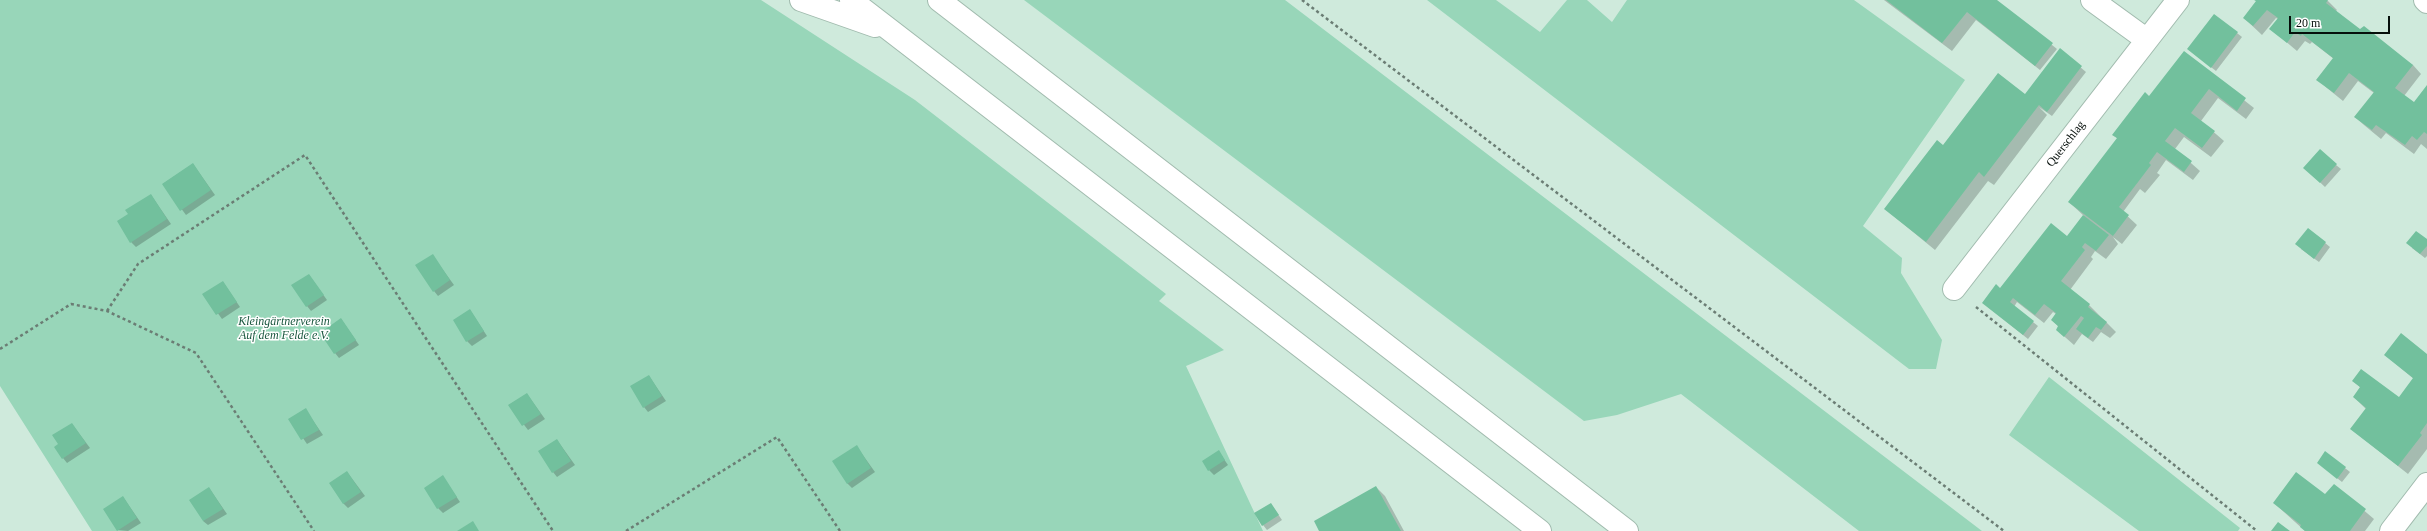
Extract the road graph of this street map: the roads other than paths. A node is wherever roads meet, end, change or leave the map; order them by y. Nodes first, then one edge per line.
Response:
1 (801, 0) edge
2 (851, 0) edge
3 (939, 0) edge
4 (955, 0) edge
5 (2092, 0) edge
6 (2178, 0) edge
7 (2424, 0) edge
8 (2427, 2) edge
9 (893, 33) junction
10 (2147, 40) junction
11 (1014, 57) junction
12 (1954, 289) road end
13 (2427, 484) edge
14 (1540, 531) edge
15 (1627, 531) edge
16 (2391, 531) edge

1 - 9 main road
2 - 9 main road
3 - 11 main road
4 - 11 main road
5 - 10 main road
6 - 10 main road, Querschlag
7 - 8 main road
9 - 14 main road
10 - 12 main road, Querschlag
11 - 15 main road
13 - 16 main road

